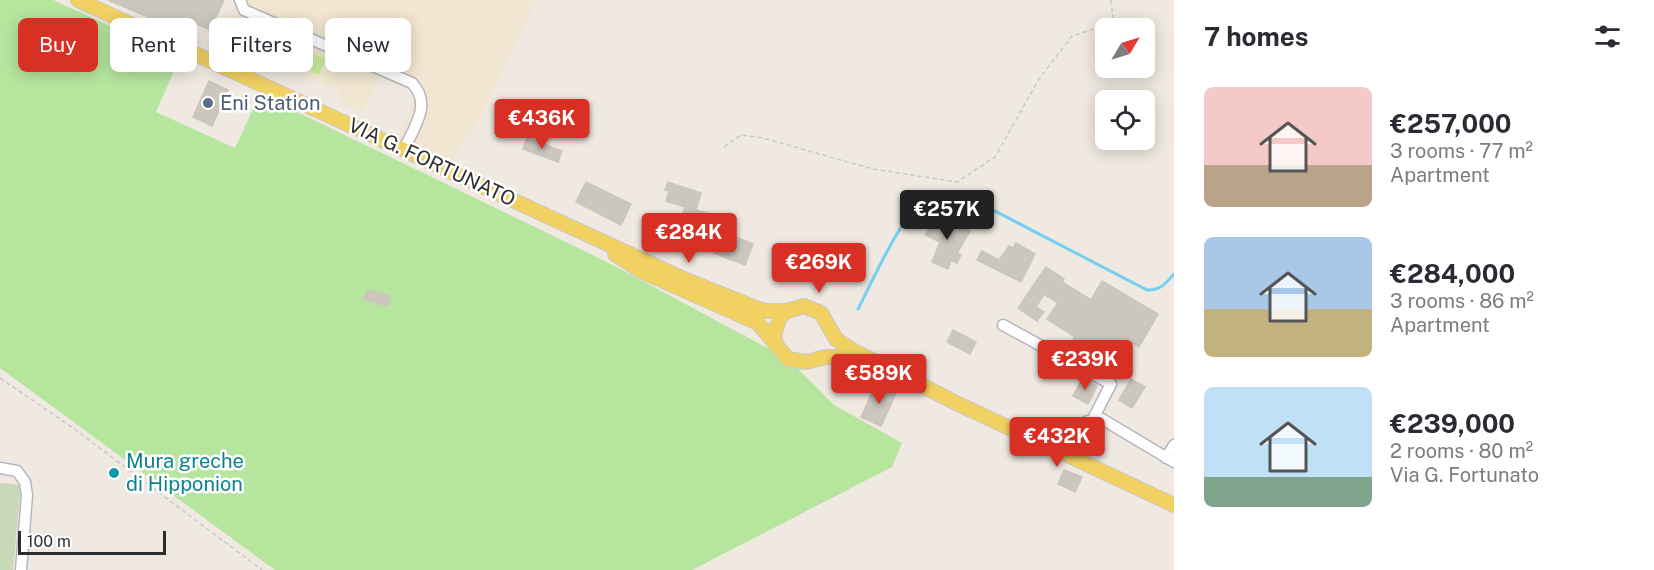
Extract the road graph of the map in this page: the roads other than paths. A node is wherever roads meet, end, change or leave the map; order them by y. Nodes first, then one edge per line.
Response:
1 (78, 0) edge
2 (240, 0) edge
3 (404, 149) junction
4 (588, 236) junction
5 (787, 311) junction
6 (1003, 325) dead end
7 (830, 329) junction
8 (776, 344) junction
9 (815, 359) junction
10 (954, 402) junction
11 (1093, 418) junction
12 (1174, 445) edge
13 (1053, 449) junction
14 (1170, 460) edge
15 (0, 468) edge
16 (1174, 505) edge
17 (21, 570) edge

1 - 3 main road, VIA G. FORTUNATO
2 - 3 street
3 - 4 main road, VIA G. FORTUNATO
4 - 5 main road
4 - 8 main road
5 - 7 main road
5 - 8 main road
6 - 11 street
7 - 9 main road
7 - 10 main road
8 - 9 main road
9 - 10 main road
10 - 13 main road
11 - 13 street
11 - 14 street
12 - 14 street
13 - 16 main road
15 - 17 street

